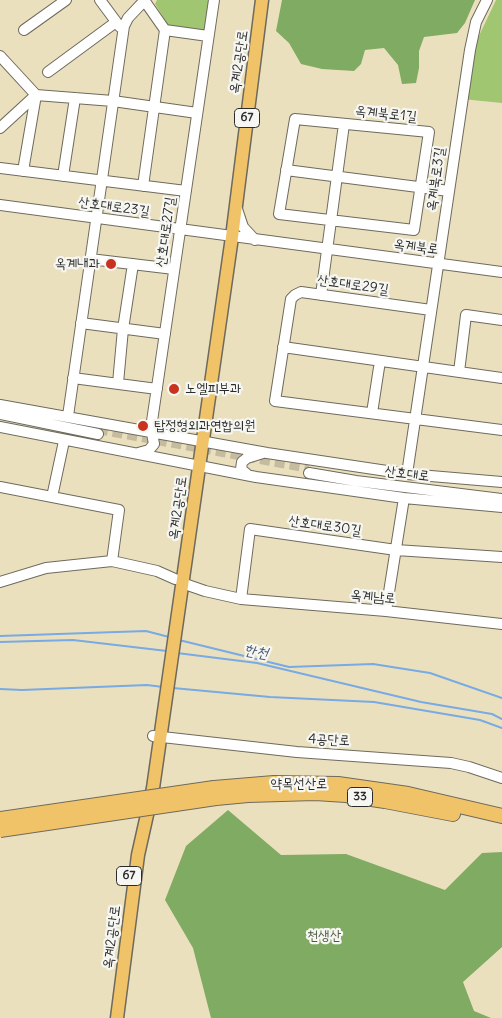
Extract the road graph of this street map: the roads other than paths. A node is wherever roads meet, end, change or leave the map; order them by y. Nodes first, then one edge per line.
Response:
1 (66, 0) edge
2 (100, 0) edge
3 (144, 0) edge
4 (214, 0) edge
5 (256, 0) edge
6 (262, 0) edge
7 (487, 0) edge
8 (116, 22) junction
9 (24, 30) dead end
10 (165, 30) junction
11 (123, 32) junction
12 (208, 36) junction
13 (0, 56) edge
14 (48, 72) dead end
15 (36, 95) junction
16 (75, 98) junction
17 (113, 101) junction
18 (153, 107) junction
19 (197, 113) junction
20 (344, 124) junction
21 (0, 128) edge
22 (0, 168) edge
23 (286, 170) junction
24 (23, 171) junction
25 (63, 176) junction
26 (337, 176) junction
27 (102, 181) junction
28 (143, 186) junction
29 (421, 187) junction
30 (186, 191) junction
31 (448, 191) junction
32 (236, 204) junction
33 (0, 205) edge
34 (96, 218) junction
35 (331, 220) junction
36 (180, 230) junction
37 (228, 236) junction
38 (255, 240) junction
39 (327, 249) junction
40 (90, 259) junction
41 (438, 263) junction
42 (133, 264) junction
43 (174, 269) junction
44 (502, 272) edge
45 (321, 295) junction
46 (431, 310) junction
47 (502, 320) edge
48 (81, 323) junction
49 (123, 329) junction
50 (165, 334) junction
51 (283, 347) junction
52 (380, 361) junction
53 (423, 367) junction
54 (459, 372) junction
55 (73, 378) junction
56 (502, 378) edge
57 (118, 383) junction
58 (157, 389) junction
59 (0, 405) edge
60 (0, 409) edge
61 (372, 413) junction
62 (0, 414) edge
63 (68, 416) junction
64 (415, 419) junction
65 (0, 427) edge
66 (502, 430) edge
67 (151, 431) junction
68 (64, 440) junction
69 (199, 440) junction
70 (267, 452) junction
71 (135, 453) junction
72 (195, 466) junction
73 (407, 474) junction
74 (249, 475) junction
75 (502, 482) edge
76 (0, 486) edge
77 (502, 493) edge
78 (52, 497) junction
79 (404, 498) junction
80 (502, 498) edge
81 (502, 507) edge
82 (396, 550) junction
83 (502, 557) edge
84 (112, 560) junction
85 (179, 581) junction
86 (0, 582) edge
87 (241, 599) junction
88 (386, 611) junction
89 (502, 624) edge
90 (156, 736) junction
91 (502, 778) edge
92 (215, 793) junction
93 (497, 815) edge
94 (0, 819) edge
95 (502, 824) edge
96 (0, 830) edge
97 (110, 1018) edge
98 (117, 1018) edge

1 - 9 street
2 - 8 street
3 - 10 street
3 - 11 street
4 - 12 street, 산호대로27길
5 - 37 main road, 옥계2공단로 / 67
6 - 32 main road, 옥계2공단로 / 67
7 - 31 street, 옥계북로3길
8 - 11 street
8 - 14 street
10 - 12 street
10 - 18 street
11 - 17 street
12 - 19 street, 산호대로27길
13 - 15 street
15 - 16 street
15 - 21 street
15 - 24 street
16 - 17 street
16 - 25 street
17 - 18 street
17 - 27 street
18 - 19 street
18 - 28 street
19 - 30 street, 산호대로27길
20 - 23 street, 옥계북로1길
20 - 26 street, 옥계북로1길
20 - 29 street, 옥계북로1길
22 - 24 street
23 - 26 street
23 - 35 street, 옥계북로1길
24 - 25 street
25 - 27 street
26 - 29 street
26 - 35 street, 옥계북로1길
27 - 28 street
27 - 34 street
28 - 30 street
29 - 31 street
29 - 35 street, 옥계북로1길
30 - 36 street, 산호대로27길
31 - 41 street, 옥계북로3길
32 - 37 main road, 옥계2공단로 / 67
32 - 38 street
33 - 34 street, 산호대로23길
34 - 36 street, 산호대로23길
34 - 40 street
35 - 39 street, 옥계북로1길
36 - 37 street, 산호대로23길
36 - 43 street, 산호대로27길
37 - 38 street, 옥계북로
37 - 69 main road, 옥계2공단로 / 67
38 - 39 street, 옥계북로
39 - 41 street, 옥계북로
39 - 45 street
40 - 42 street
40 - 48 street
41 - 44 street, 옥계북로
41 - 46 street
42 - 43 street
42 - 49 street
43 - 50 street, 산호대로27길
45 - 46 street, 산호대로29길
45 - 51 street, 산호대로29길
46 - 53 street
47 - 54 street
48 - 49 street
48 - 55 street
49 - 50 street
49 - 57 street
50 - 58 street, 산호대로27길
51 - 52 street
51 - 61 street, 산호대로29길
52 - 53 street
52 - 61 street
53 - 54 street
53 - 64 street
54 - 56 street
55 - 57 street
55 - 63 street
57 - 58 street
58 - 67 street, 산호대로27길
59 - 63 street
60 - 62 street
61 - 64 street, 산호대로29길
63 - 67 street
64 - 66 street, 산호대로29길
64 - 73 street
65 - 68 street
67 - 69 street
67 - 71 street, 산호대로27길
68 - 71 street
68 - 78 street
69 - 70 street
69 - 72 main road, 옥계2공단로 / 67
70 - 73 street
70 - 74 street
71 - 72 street
72 - 74 street
72 - 85 main road, 옥계2공단로 / 67
73 - 75 street
74 - 79 street
76 - 78 street
77 - 80 street, 산호대로
78 - 84 street
79 - 81 street
79 - 82 street
82 - 83 street, 산호대로30길
82 - 87 street, 산호대로30길
82 - 88 street
84 - 85 street, 옥계남로
84 - 86 street
85 - 87 street, 옥계남로
85 - 90 main road, 옥계2공단로 / 67
87 - 88 street, 옥계남로
88 - 89 street, 옥계남로
90 - 91 street, 4공단로
90 - 97 main road, 옥계2공단로 / 67
90 - 98 main road, 옥계2공단로 / 67
92 - 93 highway, 약목선산로 / 33
92 - 94 highway, 33, bridge
92 - 95 highway, 약목선산로 / 33
92 - 96 highway, 33, bridge

